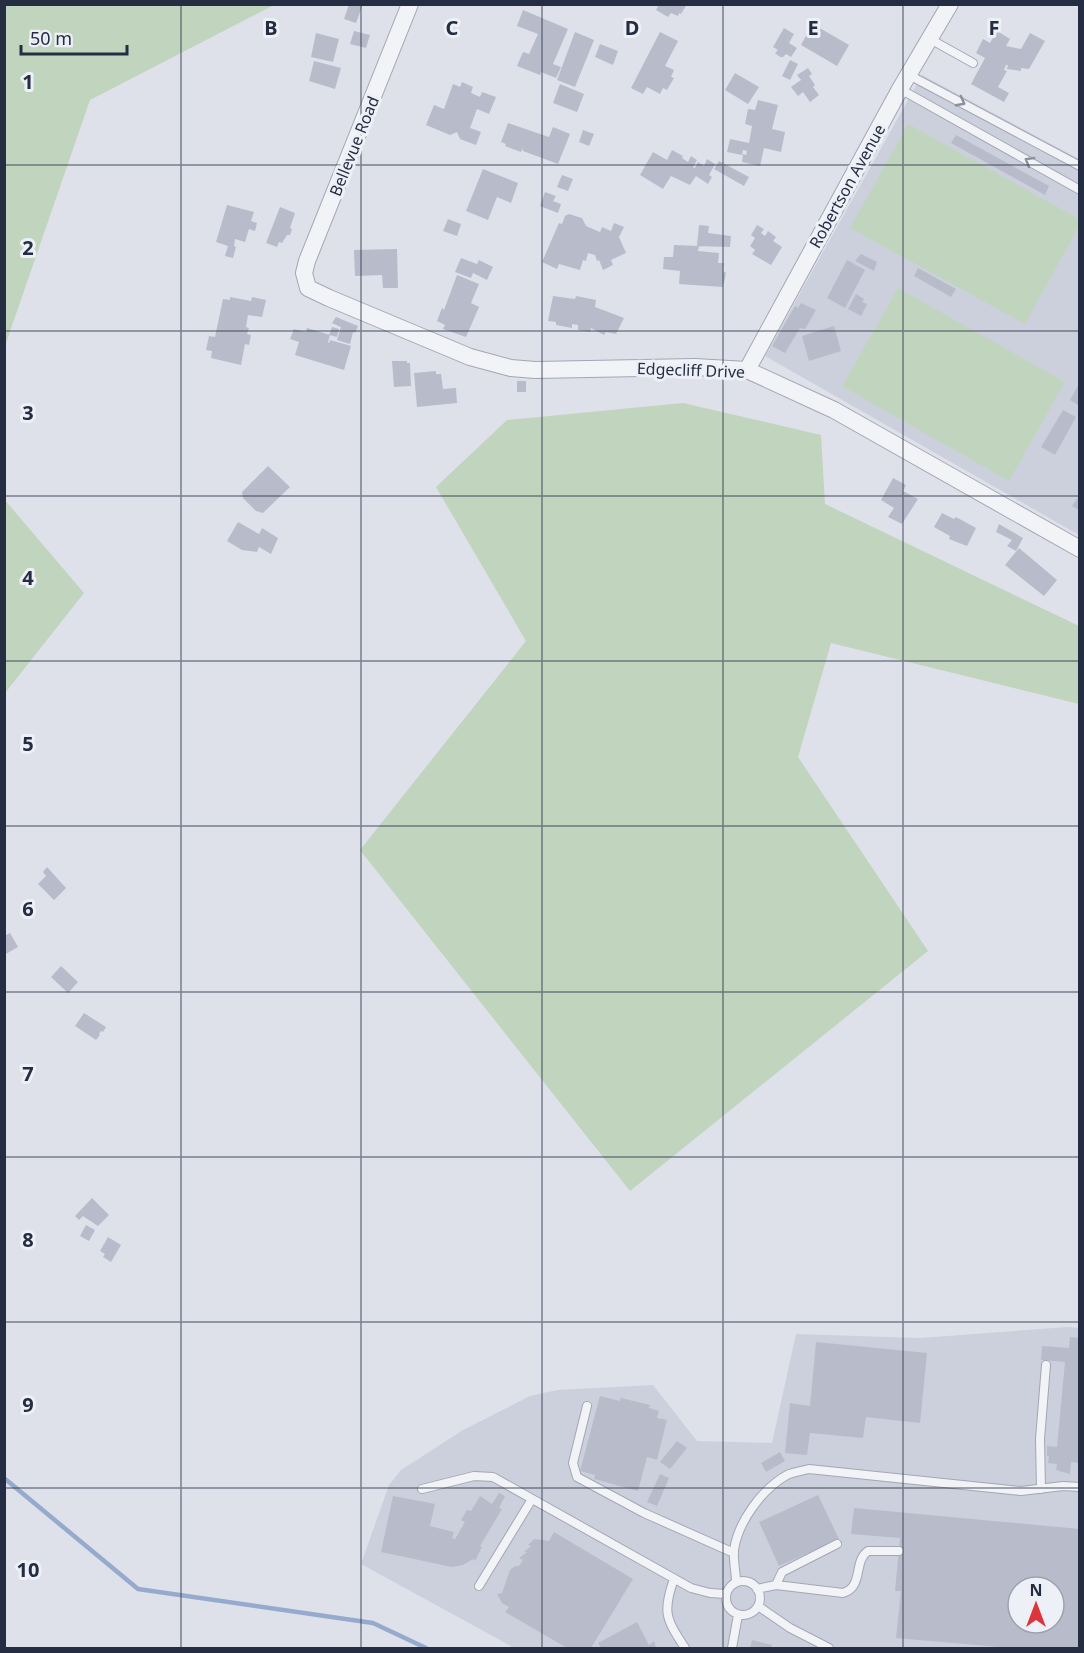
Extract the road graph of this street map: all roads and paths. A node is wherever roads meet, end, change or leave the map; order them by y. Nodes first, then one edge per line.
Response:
1 (410, 4) edge
2 (950, 4) edge
3 (930, 39) junction
4 (973, 63) dead end
5 (904, 82) junction
6 (1080, 166) edge
7 (1080, 190) edge
8 (308, 288) joint
9 (747, 370) junction
10 (1080, 549) edge
11 (1046, 1365) dead end
12 (587, 1406) dead end
13 (1080, 1487) edge
14 (422, 1489) dead end
15 (1041, 1489) junction
16 (532, 1499) junction
17 (837, 1544) dead end
18 (899, 1551) dead end
19 (734, 1553) junction
20 (674, 1579) junction
21 (736, 1582) junction
22 (479, 1586) dead end
23 (776, 1586) junction
24 (757, 1589) junction
25 (726, 1594) junction
26 (758, 1606) junction
27 (738, 1615) junction
28 (685, 1648) edge
29 (732, 1648) edge
30 (829, 1648) edge

1 - 8 street, Bellevue Road
2 - 3 street, Robertson Avenue
3 - 4 lane
3 - 5 street, Robertson Avenue
5 -> 6 lane
7 -> 5 lane
5 - 9 street, Robertson Avenue
8 - 9 street, Edgecliff Drive
9 - 10 street, Edgecliff Drive
11 - 15 lane
12 - 19 lane
13 - 15 lane
14 - 16 lane
15 - 19 lane
16 - 20 lane
16 - 22 lane
17 - 23 lane
18 - 23 lane
19 - 21 lane
20 - 25 lane
20 - 28 lane
21 - 24 lane
21 - 25 lane
23 - 24 lane
24 - 26 lane
25 - 27 lane
26 - 27 lane
26 - 30 lane
27 - 29 lane

